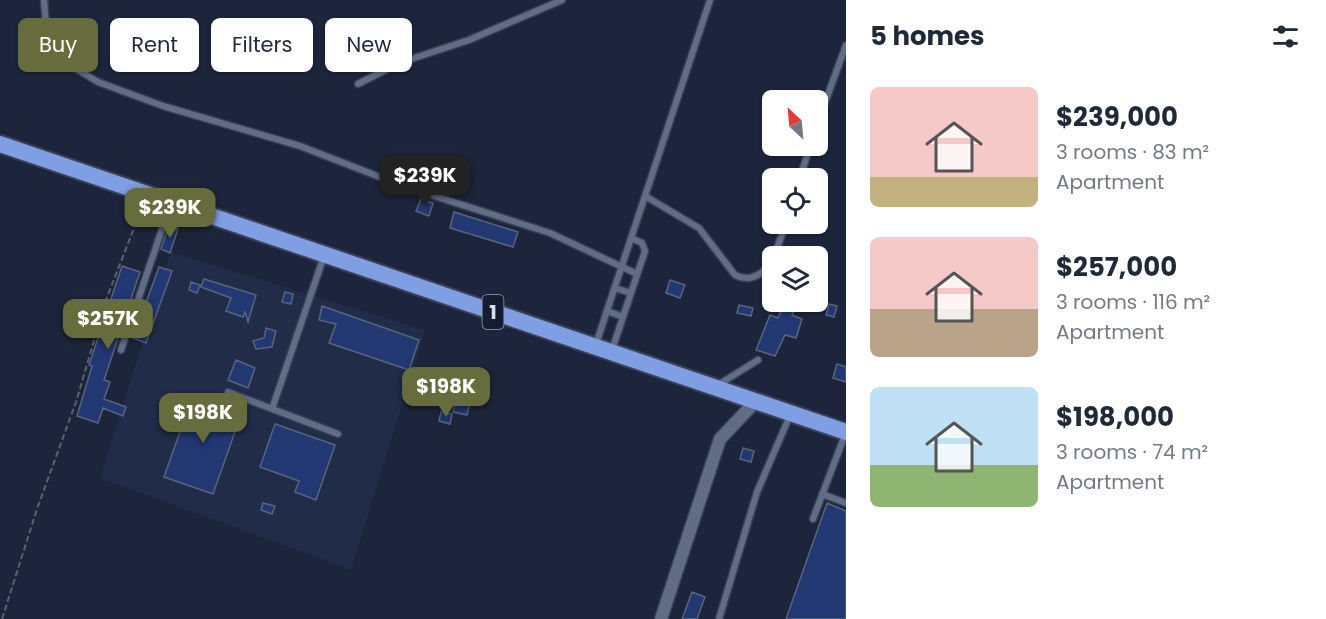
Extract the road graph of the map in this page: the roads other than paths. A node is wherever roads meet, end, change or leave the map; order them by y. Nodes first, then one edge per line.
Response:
1 (44, 0) edge
2 (562, 0) edge
3 (710, 0) edge
4 (846, 45) edge
5 (358, 84) dead end
6 (828, 94) edge
7 (0, 144) edge
8 (645, 196) junction
9 (171, 202) junction
10 (631, 238) junction
11 (324, 254) junction
12 (622, 267) junction
13 (762, 271) edge
14 (637, 274) junction
15 (615, 288) junction
16 (631, 293) junction
17 (607, 311) junction
18 (623, 317) junction
19 (121, 350) dead end
20 (603, 350) junction
21 (758, 360) dead end
22 (715, 387) junction
23 (228, 392) dead end
24 (756, 401) junction
25 (273, 409) junction
26 (791, 413) junction
27 (846, 432) edge
28 (338, 434) dead end
29 (822, 494) junction
30 (846, 503) edge
31 (813, 519) dead end
32 (662, 619) edge
33 (719, 619) edge

1 - 12 lane
2 - 5 lane
3 - 8 lane
4 - 6 lane
7 - 9 highway, 1
8 - 10 lane
8 - 13 lane
9 - 11 highway, 1
9 - 19 lane
10 - 12 lane
10 - 14 lane
11 - 20 highway, 1
11 - 25 lane
12 - 14 lane
12 - 15 lane
14 - 16 lane
15 - 16 lane
15 - 17 lane
16 - 18 lane
17 - 18 lane
17 - 20 lane
18 - 20 lane
20 - 22 highway, 1
21 - 22 lane
22 - 24 highway, 1
23 - 25 lane
24 - 26 highway, 1
24 - 32 street
25 - 28 lane
26 - 27 highway, 1
26 - 33 lane
27 - 29 lane
29 - 30 lane
29 - 31 lane

